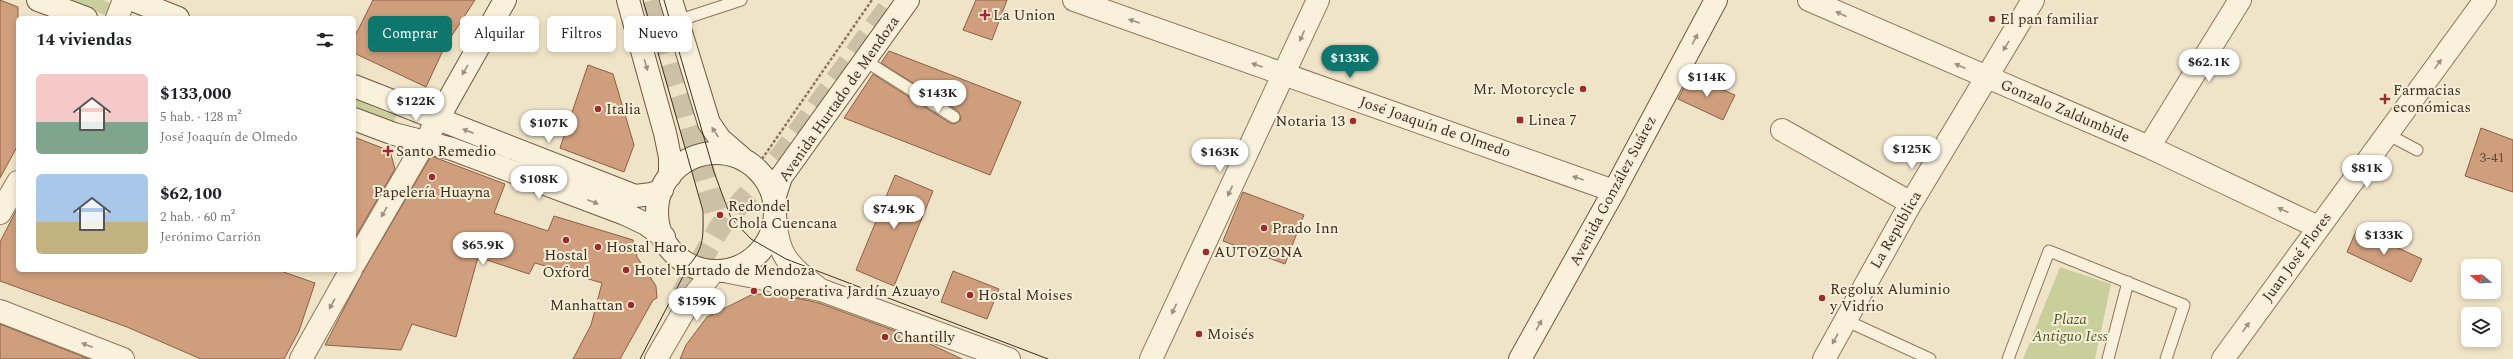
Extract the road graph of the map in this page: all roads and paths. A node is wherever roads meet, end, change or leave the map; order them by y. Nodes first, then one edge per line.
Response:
1 (38, 0) edge
2 (124, 0) edge
3 (133, 0) edge
4 (505, 0) edge
5 (628, 0) edge
6 (671, 0) edge
7 (741, 0) edge
8 (872, 0) edge
9 (908, 0) edge
10 (1074, 0) edge
11 (1318, 0) edge
12 (1716, 0) edge
13 (1809, 0) edge
14 (2033, 0) edge
15 (2240, 0) edge
16 (2484, 0) edge
17 (81, 16) edge
18 (118, 16) edge
19 (173, 16) edge
20 (676, 16) edge
21 (692, 16) edge
22 (687, 52) edge
23 (864, 60) junction
24 (1284, 74) junction
25 (1986, 78) junction
26 (356, 87) edge
27 (954, 117) dead end
28 (437, 119) junction
29 (356, 120) edge
30 (1782, 130) dead end
31 (2387, 134) junction
32 (424, 142) junction
33 (2149, 147) junction
34 (2417, 150) dead end
35 (749, 164) junction
36 (666, 183) junction
37 (16, 185) edge
38 (1614, 191) junction
39 (1912, 203) junction
40 (775, 206) junction
41 (0, 213) edge
42 (2318, 227) junction
43 (664, 237) junction
44 (356, 256) edge
45 (719, 271) junction
46 (346, 272) edge
47 (2128, 282) junction
48 (821, 290) junction
49 (0, 311) edge
50 (1845, 320) junction
51 (123, 359) edge
52 (301, 359) edge
53 (656, 359) edge
54 (1009, 359) edge
55 (1151, 359) edge
56 (1520, 359) edge
57 (1824, 359) edge
58 (1930, 359) edge
59 (2008, 359) edge
60 (2108, 359) edge
61 (2166, 359) edge
62 (2223, 359) edge

1 - 17 street
2 - 18 street
3 - 19 street
4 -> 28 street
5 -> 36 street
6 - 20 street
7 - 21 lane
8 - 35 path, Avenida Hurtado de Mendoza
9 - 23 street, Avenida Hurtado de Mendoza
24 -> 10 street, José Joaquín de Olmedo
11 -> 24 street
38 -> 12 street, Avenida González Suárez
25 -> 13 street, Gonzalo Zaldumbide
14 -> 25 street, La República
15 - 33 street
31 -> 16 street, Juan José Flores
35 -> 22 street
23 - 27 lane
23 - 40 street, Avenida Hurtado de Mendoza
38 -> 24 street, José Joaquín de Olmedo
24 -> 55 street
25 - 33 street, Gonzalo Zaldumbide
25 - 39 street, La República
26 - 28 street
28 - 32 street
36 -> 28 street
29 - 32 street
30 - 39 street
31 - 34 lane
31 - 42 street, Juan José Flores
32 -> 43 street
32 -> 44 street
42 -> 33 street, Gonzalo Zaldumbide
35 - 36 street
35 - 40 street
36 - 43 street
37 - 41 street
56 -> 38 street, Avenida González Suárez
39 - 50 street, La República
40 - 45 street
40 - 48 street
62 -> 42 street, Juan José Flores
43 - 45 street
45 - 48 street
45 - 53 street
46 -> 52 street
47 - 59 lane
47 - 60 lane
47 - 61 lane
48 - 54 street
51 -> 49 street
50 -> 57 street, La República
50 - 58 lane

